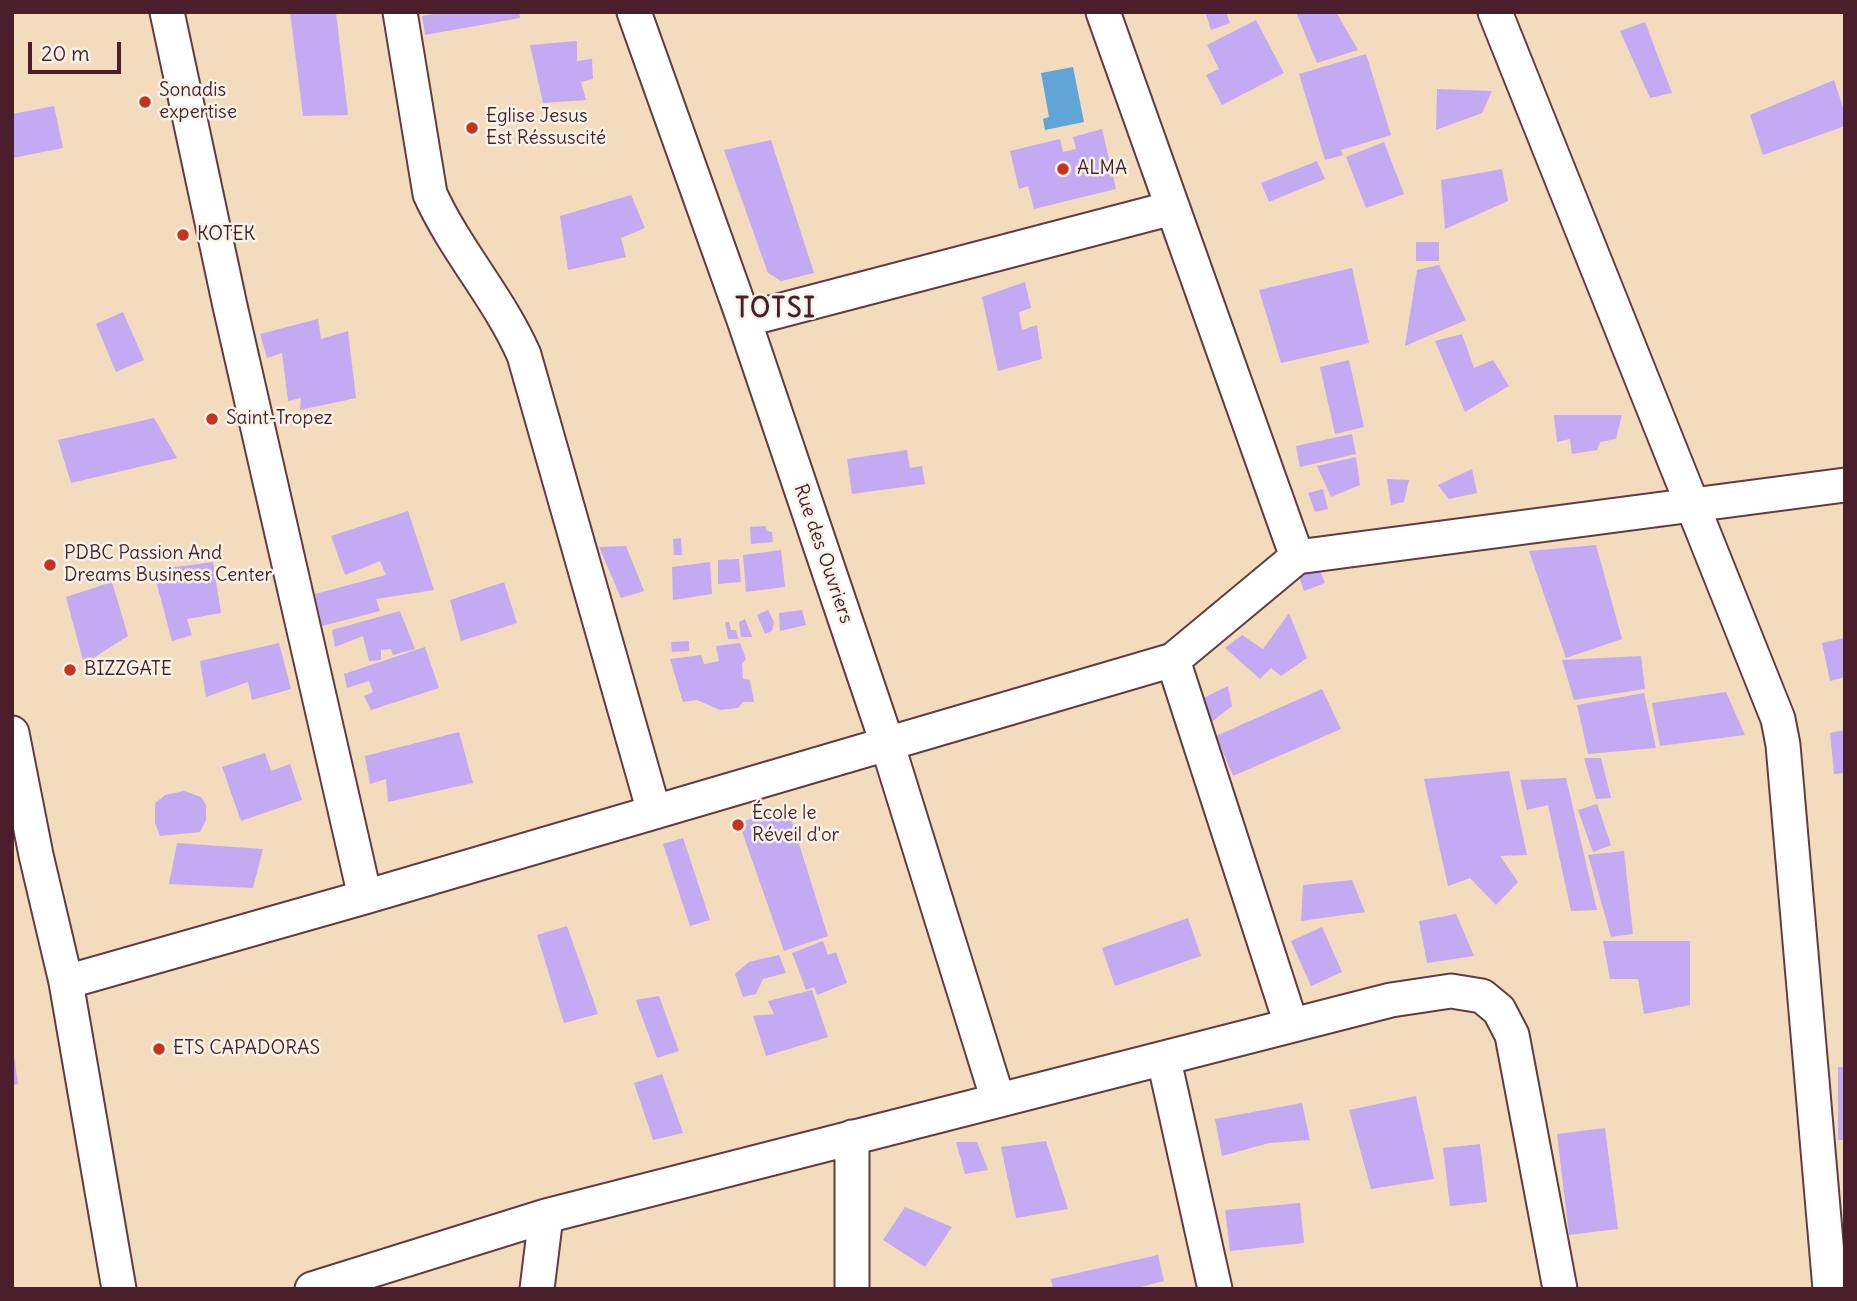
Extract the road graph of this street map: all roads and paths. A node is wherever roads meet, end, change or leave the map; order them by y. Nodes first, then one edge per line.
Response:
1 (167, 12) edge
2 (400, 12) edge
3 (634, 12) edge
4 (1103, 12) edge
5 (1495, 12) edge
6 (1172, 208) junction
7 (744, 320) junction
8 (1845, 485) edge
9 (1693, 507) junction
10 (1297, 557) junction
11 (1173, 660) junction
12 (12, 733) edge
13 (887, 743) junction
14 (654, 812) junction
15 (24, 856) edge
16 (365, 897) junction
17 (66, 982) junction
18 (1291, 1024) junction
19 (1164, 1060) junction
20 (998, 1100) junction
21 (852, 1137) junction
22 (545, 1216) junction
23 (119, 1289) edge
24 (312, 1289) edge
25 (537, 1289) edge
26 (852, 1289) edge
27 (1215, 1289) edge
28 (1560, 1289) edge
29 (1830, 1289) edge

1 - 16 street
2 - 14 street
3 - 7 street, Rue des Ouvriers
4 - 6 street
5 - 9 street
6 - 7 street
6 - 10 street
7 - 13 street, Rue des Ouvriers
8 - 9 street
9 - 10 street
9 - 29 street
10 - 11 street
11 - 13 street
11 - 18 street
12 - 15 street
13 - 14 street
13 - 20 street, Rue des Ouvriers
14 - 16 street
15 - 17 street
16 - 17 street
17 - 23 street
18 - 19 street
18 - 28 street
19 - 20 street
19 - 27 street
20 - 21 street
21 - 22 street
21 - 26 street
22 - 24 street
22 - 25 street

